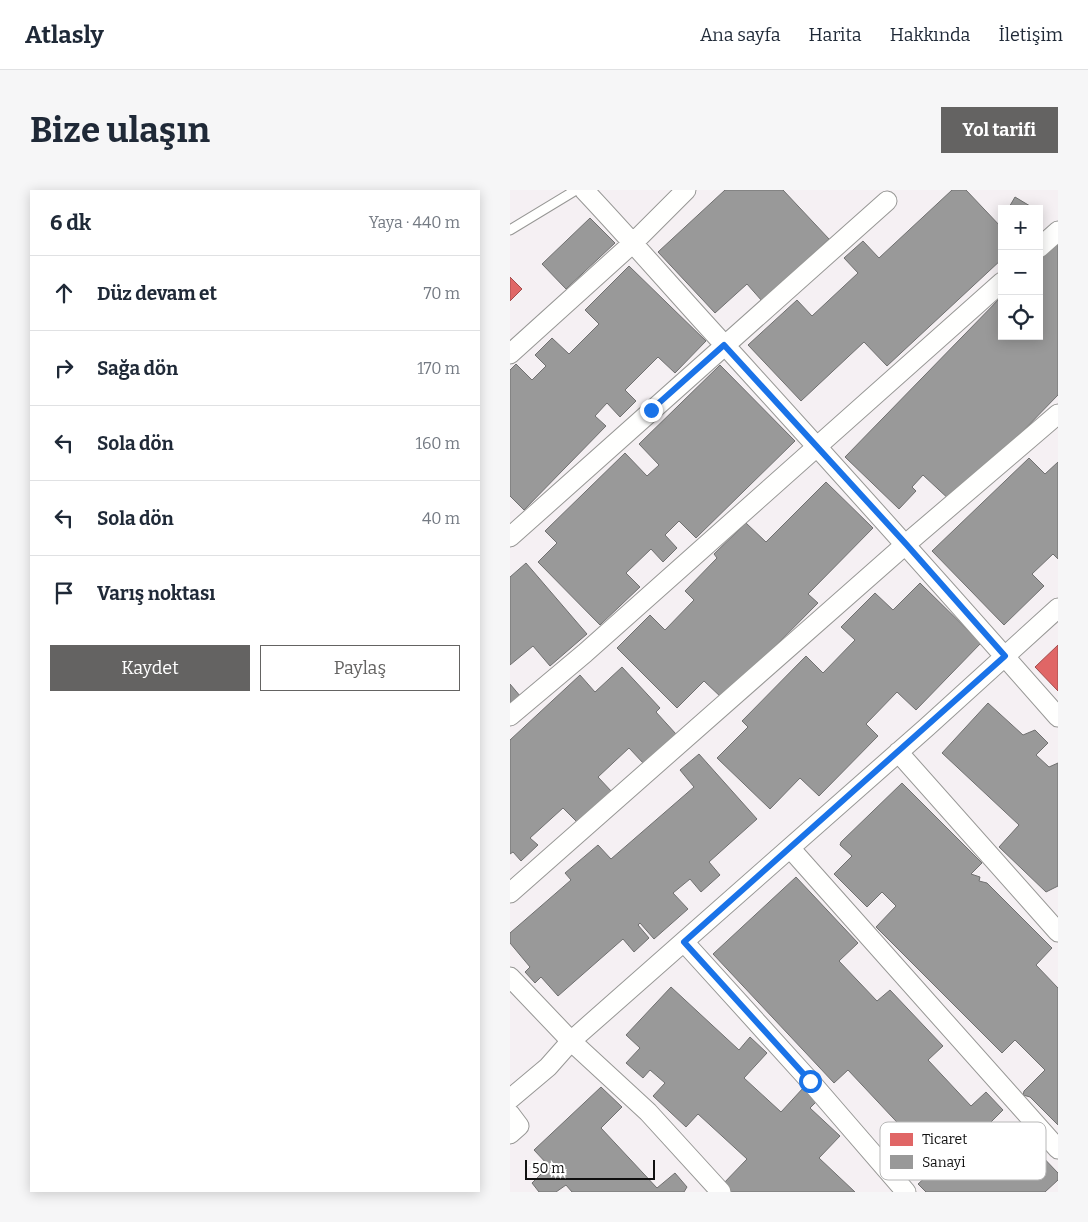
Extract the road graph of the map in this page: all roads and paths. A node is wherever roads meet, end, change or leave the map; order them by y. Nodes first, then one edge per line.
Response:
1 (576, 190) edge
2 (584, 190) edge
3 (686, 190) edge
4 (887, 200) dead end
5 (510, 230) edge
6 (1058, 231) edge
7 (634, 242) junction
8 (1043, 244) edge
9 (998, 286) edge
10 (724, 345) junction
11 (510, 354) edge
12 (1058, 414) edge
13 (817, 447) junction
14 (510, 537) edge
15 (906, 544) junction
16 (1058, 608) edge
17 (1005, 656) junction
18 (510, 716) edge
19 (1058, 717) edge
20 (898, 752) junction
21 (790, 848) junction
22 (510, 893) edge
23 (1058, 932) edge
24 (684, 942) junction
25 (510, 978) edge
26 (572, 1041) junction
27 (510, 1099) edge
28 (510, 1114) edge
29 (1034, 1122) edge
30 (510, 1134) edge
31 (1046, 1136) edge
32 (1058, 1149) edge
33 (880, 1162) edge
34 (896, 1180) edge
35 (721, 1192) edge
36 (906, 1192) edge

1 - 5 lane
2 - 7 street
3 - 7 street
4 - 10 street
6 - 8 street
7 - 10 street
7 - 11 street
9 - 13 street
10 - 13 street
10 - 14 street
12 - 15 street
13 - 15 street
13 - 18 street
15 - 17 street
15 - 22 street
16 - 17 street
17 - 19 street
17 - 20 street
20 - 21 street
20 - 23 street
21 - 24 street
21 - 29 street
24 - 26 street
24 - 33 street
25 - 26 street
26 - 27 street
26 - 35 street
28 - 30 street
31 - 32 street
34 - 36 street

